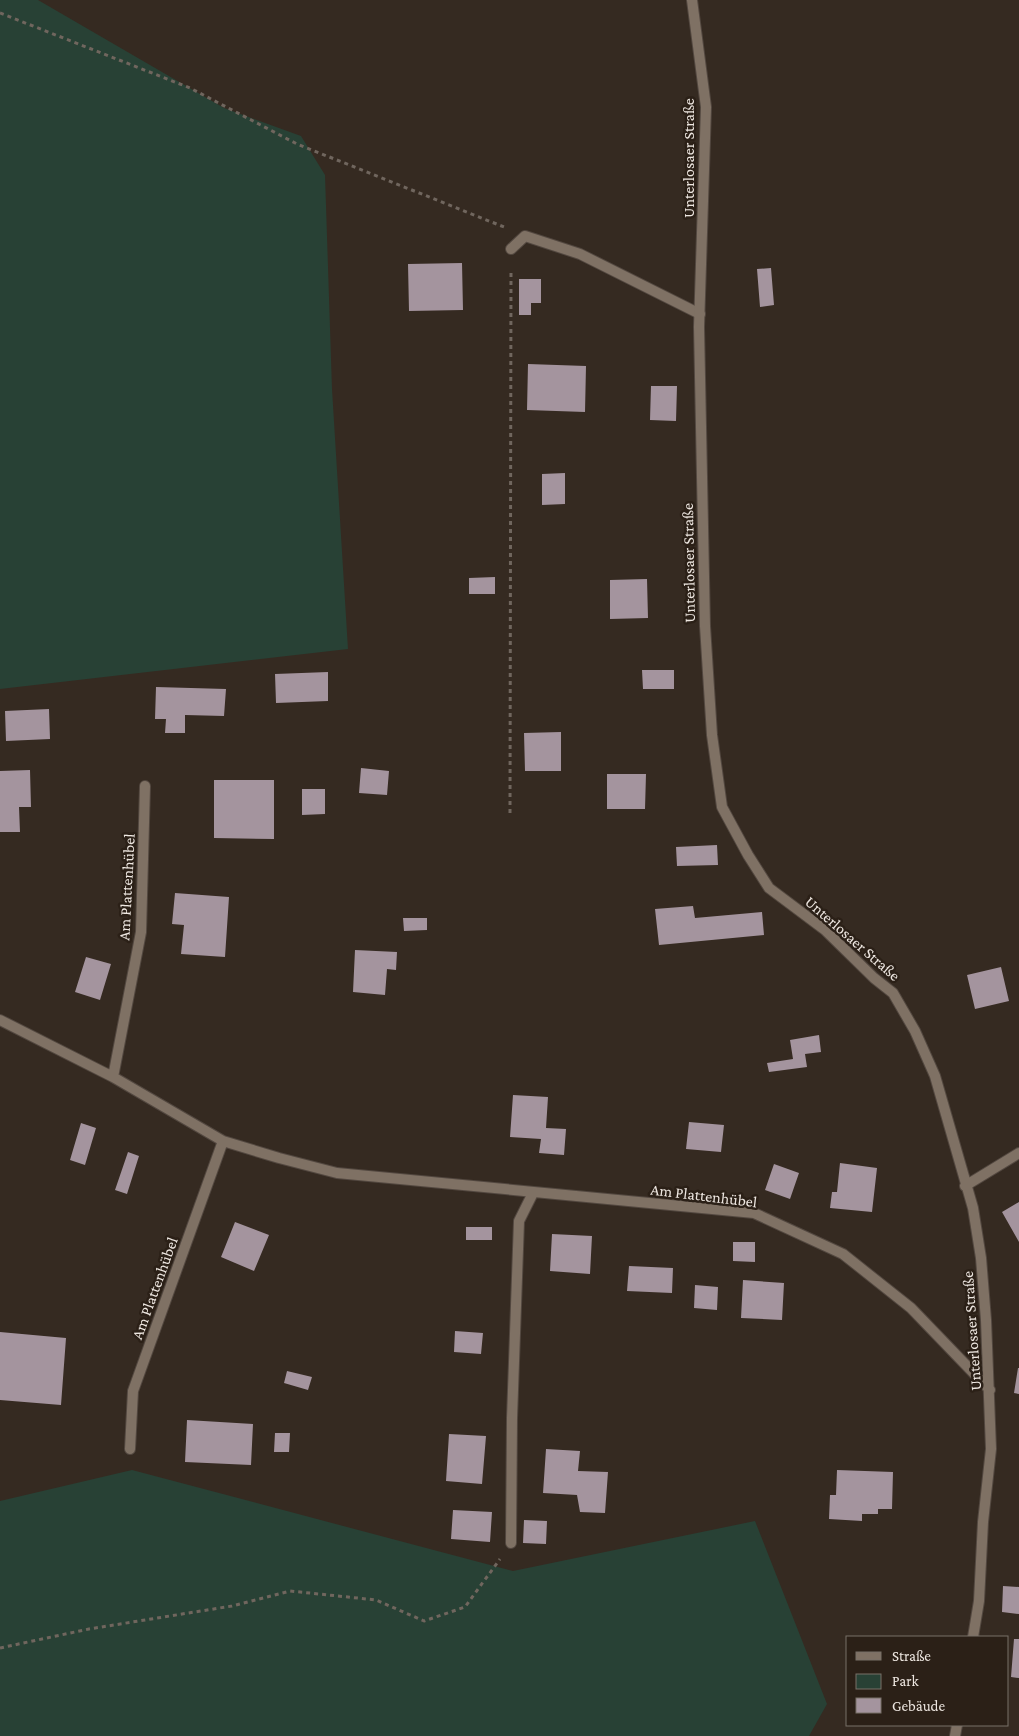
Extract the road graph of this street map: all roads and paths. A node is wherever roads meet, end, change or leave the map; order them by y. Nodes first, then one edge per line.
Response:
1 (692, 0) edge
2 (0, 13) edge
3 (525, 236) junction
4 (511, 249) joint
5 (700, 314) junction
6 (145, 786) dead end
7 (510, 813) dead end
8 (0, 1020) edge
9 (113, 1077) junction
10 (223, 1140) junction
11 (1019, 1153) edge
12 (965, 1186) junction
13 (533, 1193) junction
14 (990, 1390) junction
15 (130, 1449) dead end
16 (511, 1544) joint
17 (973, 1636) edge
18 (0, 1648) edge

1 - 5 street, Unterlosaer Straße
2 - 3 path
3 - 4 street
3 - 5 street
4 - 7 path
5 - 12 street, Unterlosaer Straße
6 - 9 street, Am Plattenhübel
8 - 9 street, Am Plattenhübel
9 - 10 street, Am Plattenhübel
10 - 13 street, Am Plattenhübel
10 - 15 street, Am Plattenhübel
11 - 12 street
12 - 14 street, Unterlosaer Straße
13 - 14 street, Am Plattenhübel
13 - 16 street
14 - 17 street, Unterlosaer Straße
16 - 18 path

